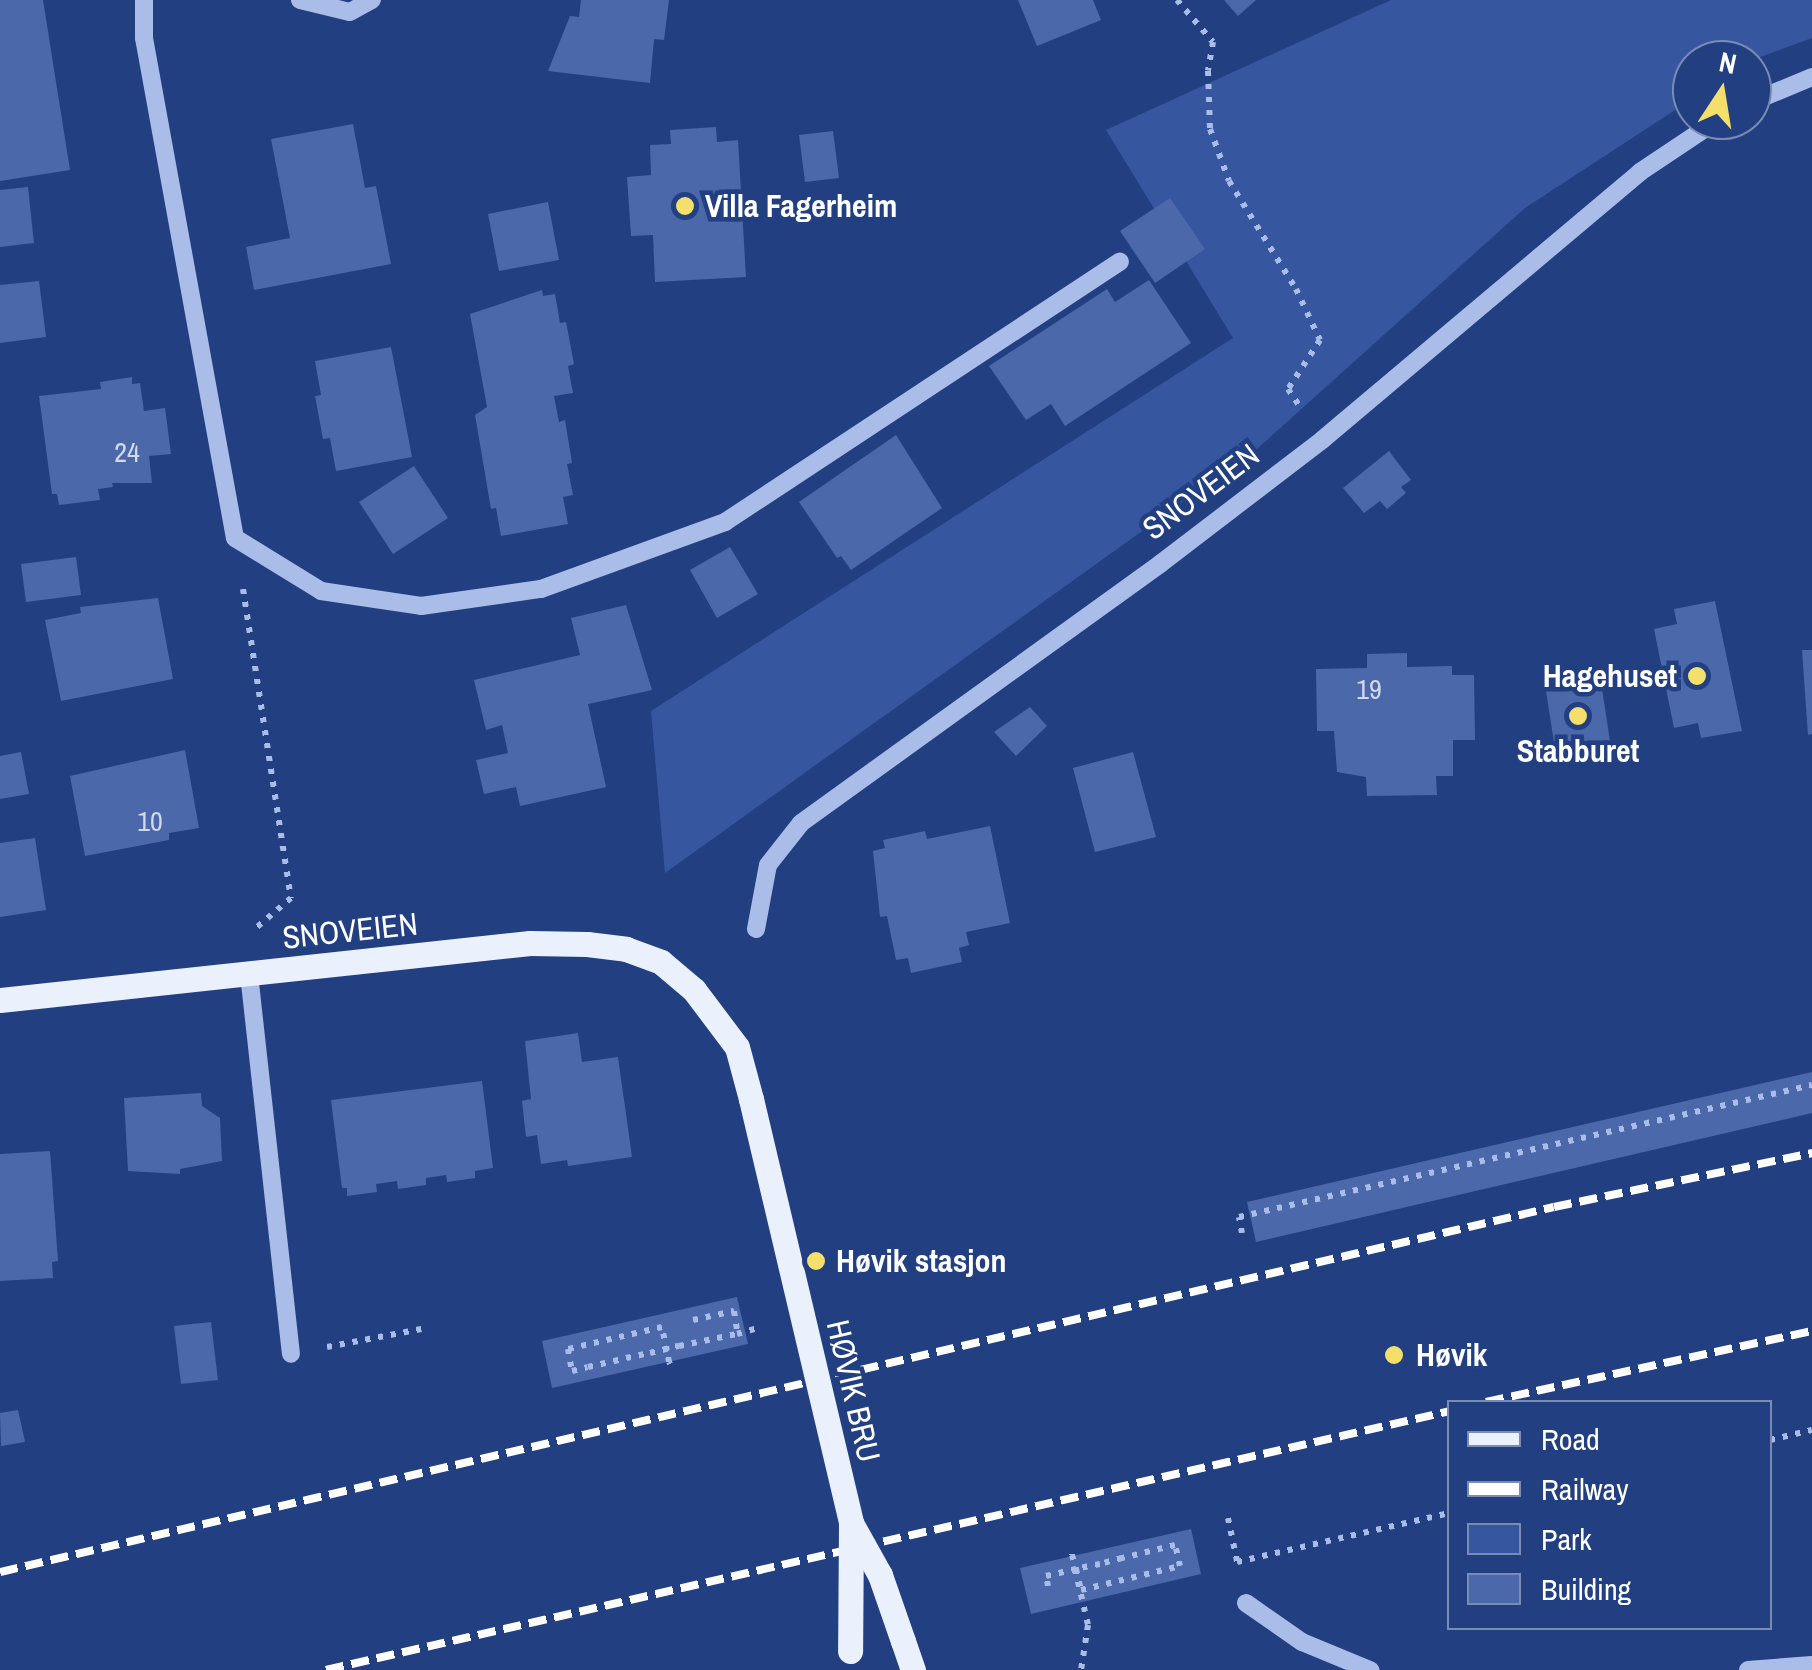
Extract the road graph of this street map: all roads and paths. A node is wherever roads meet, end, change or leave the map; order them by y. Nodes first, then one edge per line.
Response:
1 (144, 0) edge
2 (300, 0) edge
3 (372, 0) edge
4 (1177, 0) edge
5 (1812, 77) edge
6 (1772, 94) edge
7 (1688, 140) edge
8 (1120, 262) dead end
9 (1322, 440) junction
10 (236, 538) junction
11 (291, 898) dead end
12 (756, 929) dead end
13 (249, 974) junction
14 (0, 1000) edge
15 (1812, 1085) edge
16 (751, 1099) joint
17 (1242, 1233) dead end
18 (421, 1328) dead end
19 (758, 1328) dead end
20 (737, 1334) junction
21 (667, 1351) junction
22 (292, 1354) joint
23 (670, 1364) dead end
24 (1812, 1430) edge
25 (1772, 1440) edge
26 (1447, 1515) edge
27 (1228, 1518) dead end
28 (851, 1522) junction
29 (1072, 1554) dead end
30 (1237, 1562) junction
31 (1075, 1569) junction
32 (1048, 1586) dead end
33 (1246, 1602) joint
34 (849, 1661) edge
35 (1812, 1665) edge
36 (912, 1670) edge
37 (1080, 1670) edge
38 (1370, 1670) edge
39 (1748, 1670) edge

1 - 10 street
2 - 3 street
4 - 9 path
5 - 6 street
7 - 9 street, SNOVEIEN
8 - 10 street
9 - 12 street, SNOVEIEN
10 - 11 path
13 - 14 main road, SNOVEIEN
13 - 16 main road, SNOVEIEN
13 - 22 street
15 - 17 path
16 - 28 main road, HØVIK BRU, bridge
18 - 22 path
19 - 20 path
20 - 21 path
20 - 21 path
21 - 23 path
24 - 25 path
26 - 30 path
27 - 30 path
28 - 34 main road, bridge
28 - 36 main road, bridge
29 - 31 path
30 - 33 path
31 - 31 path
31 - 32 path
31 - 37 path
33 - 38 street
35 - 39 street

